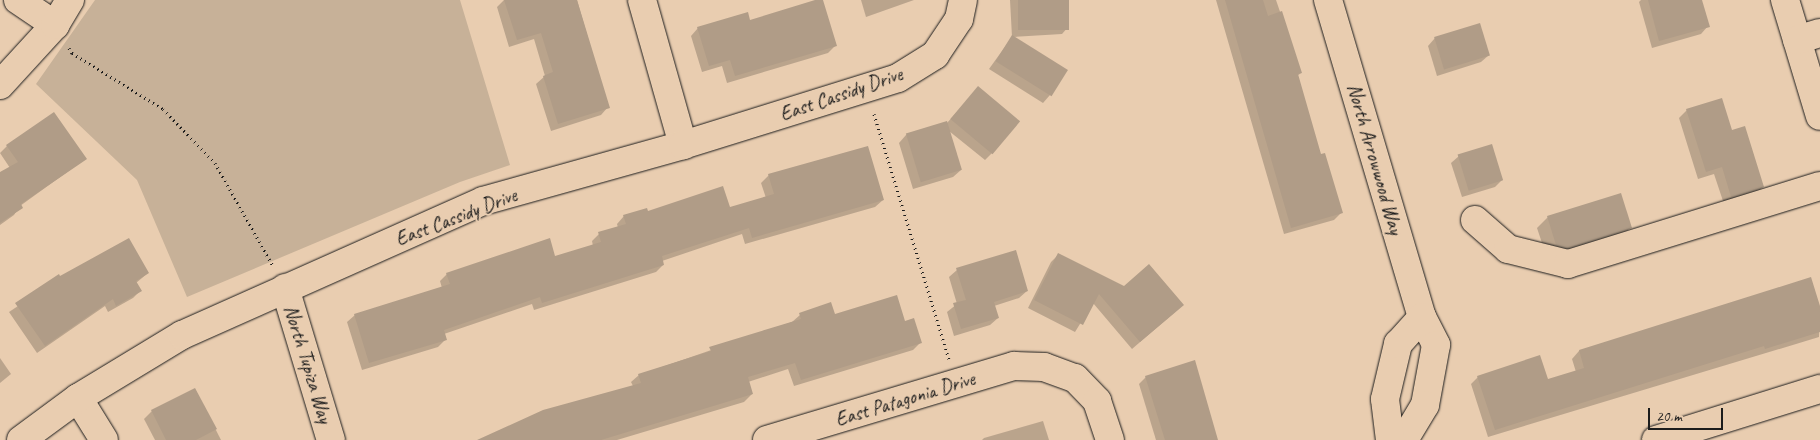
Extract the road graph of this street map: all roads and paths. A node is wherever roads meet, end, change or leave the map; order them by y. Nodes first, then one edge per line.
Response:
1 (18, 0) edge
2 (70, 0) edge
3 (642, 0) edge
4 (1328, 0) edge
5 (1785, 0) edge
6 (961, 10) edge
7 (55, 25) junction
8 (1809, 37) edge
9 (0, 85) edge
10 (866, 88) junction
11 (1820, 116) edge
12 (683, 145) junction
13 (1820, 186) edge
14 (1475, 220) dead end
15 (285, 288) junction
16 (1422, 317) junction
17 (956, 383) junction
18 (1820, 389) edge
19 (78, 398) junction
20 (22, 440) edge
21 (104, 440) edge
22 (331, 440) edge
23 (767, 440) edge
24 (1110, 440) edge
25 (1390, 440) edge
26 (1404, 440) edge
27 (1656, 440) edge

1 - 7 street
2 - 7 street
3 - 12 street
4 - 16 street, North Arrowwood Way
5 - 8 street
6 - 10 street, East Cassidy Drive
7 - 9 street
7 - 15 path
8 - 11 street
10 - 12 street, East Cassidy Drive
10 - 17 path
12 - 15 street, East Cassidy Drive
13 - 14 street
15 - 19 street, East Cassidy Drive
15 - 22 street, North Tupiza Way
16 - 25 street
16 - 26 street, North Arrowwood Way
17 - 23 street, East Patagonia Drive
17 - 24 street, East Patagonia Drive
18 - 27 street
19 - 20 street, East Cassidy Drive
19 - 21 street

